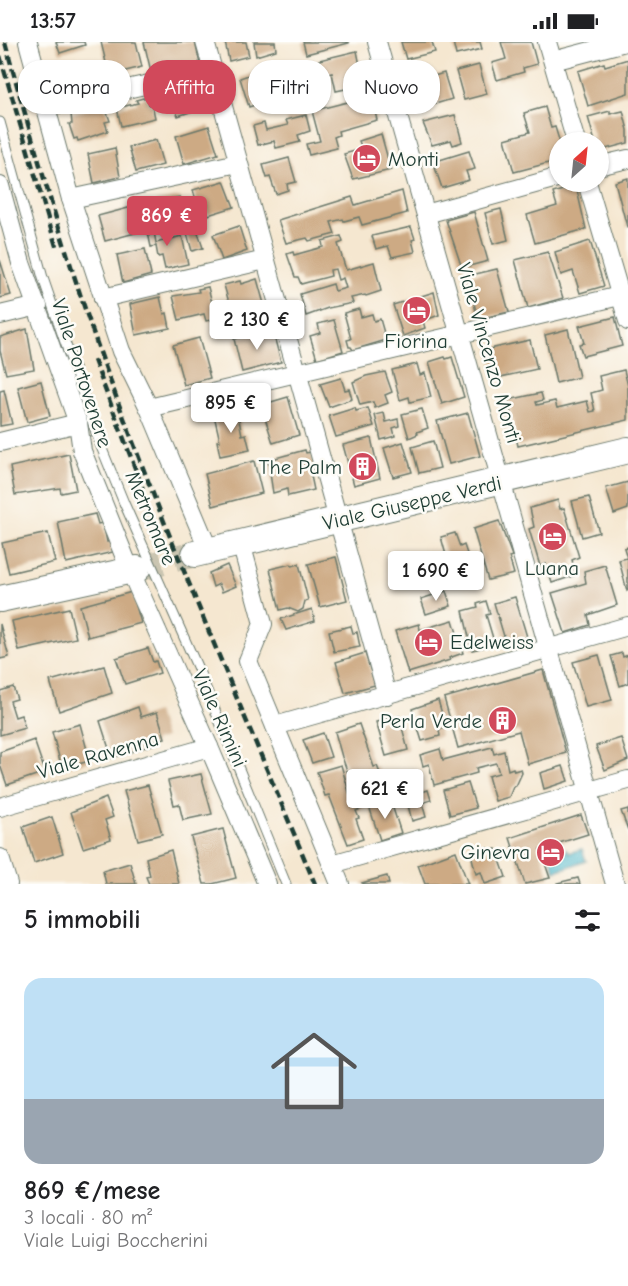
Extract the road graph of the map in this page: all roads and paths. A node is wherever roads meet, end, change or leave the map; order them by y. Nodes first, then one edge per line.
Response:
1 (28, 42) edge
2 (205, 42) edge
3 (377, 42) edge
4 (547, 42) edge
5 (625, 42) edge
6 (33, 60) edge
7 (210, 60) edge
8 (553, 61) junction
9 (48, 114) edge
10 (225, 114) edge
11 (0, 122) edge
12 (573, 132) edge
13 (628, 159) edge
14 (238, 163) junction
15 (609, 163) edge
16 (549, 180) edge
17 (1, 192) edge
18 (590, 192) edge
19 (71, 199) junction
20 (426, 214) junction
21 (265, 260) junction
22 (624, 295) edge
23 (103, 298) junction
24 (38, 306) junction
25 (0, 315) edge
26 (628, 321) edge
27 (460, 334) junction
28 (297, 372) junction
29 (148, 408) junction
30 (78, 423) junction
31 (0, 442) edge
32 (628, 450) edge
33 (501, 482) junction
34 (338, 520) junction
35 (241, 543) junction
36 (202, 552) joint
37 (134, 569) junction
38 (0, 599) edge
39 (628, 626) edge
40 (548, 649) junction
41 (387, 695) junction
42 (275, 726) junction
43 (209, 747) junction
44 (628, 780) edge
45 (588, 792) junction
46 (0, 807) edge
47 (0, 858) edge
48 (332, 864) junction
49 (8, 884) edge
50 (267, 884) edge
51 (286, 884) edge
52 (340, 884) edge
53 (615, 884) edge

1 - 6 street
2 - 7 street
3 - 20 street, Viale Vincenzo Monti
4 - 8 street
5 - 8 street
8 - 12 street
9 - 19 street
10 - 14 street
11 - 51 lane, Metromare
13 - 15 street
14 - 19 street
14 - 21 street
16 - 20 street
17 - 24 street, Viale Portovenere
18 - 22 street
19 - 23 street
20 - 27 street, Viale Vincenzo Monti
21 - 23 street
21 - 28 street
22 - 26 street
22 - 27 street
23 - 29 street
24 - 25 street
24 - 30 street, Viale Portovenere
27 - 28 street
27 - 33 street, Viale Vincenzo Monti
28 - 29 street
28 - 34 street
29 - 36 street
30 - 31 street
30 - 37 street, Viale Portovenere
32 - 33 street, Viale Giuseppe Verdi
33 - 34 street, Viale Giuseppe Verdi
33 - 40 street, Viale Vincenzo Monti
34 - 35 street, Viale Giuseppe Verdi
34 - 41 street
35 - 36 street, Viale Giuseppe Verdi
35 - 42 street
37 - 38 street
37 - 43 street, Viale Rimini
39 - 40 street
40 - 41 street
40 - 45 street, Viale Vincenzo Monti
41 - 42 street
42 - 48 street
43 - 46 street, Viale Ravenna
43 - 50 street, Viale Rimini
44 - 45 street
45 - 48 street
45 - 53 street, Viale Vincenzo Monti
47 - 49 street
48 - 52 street

